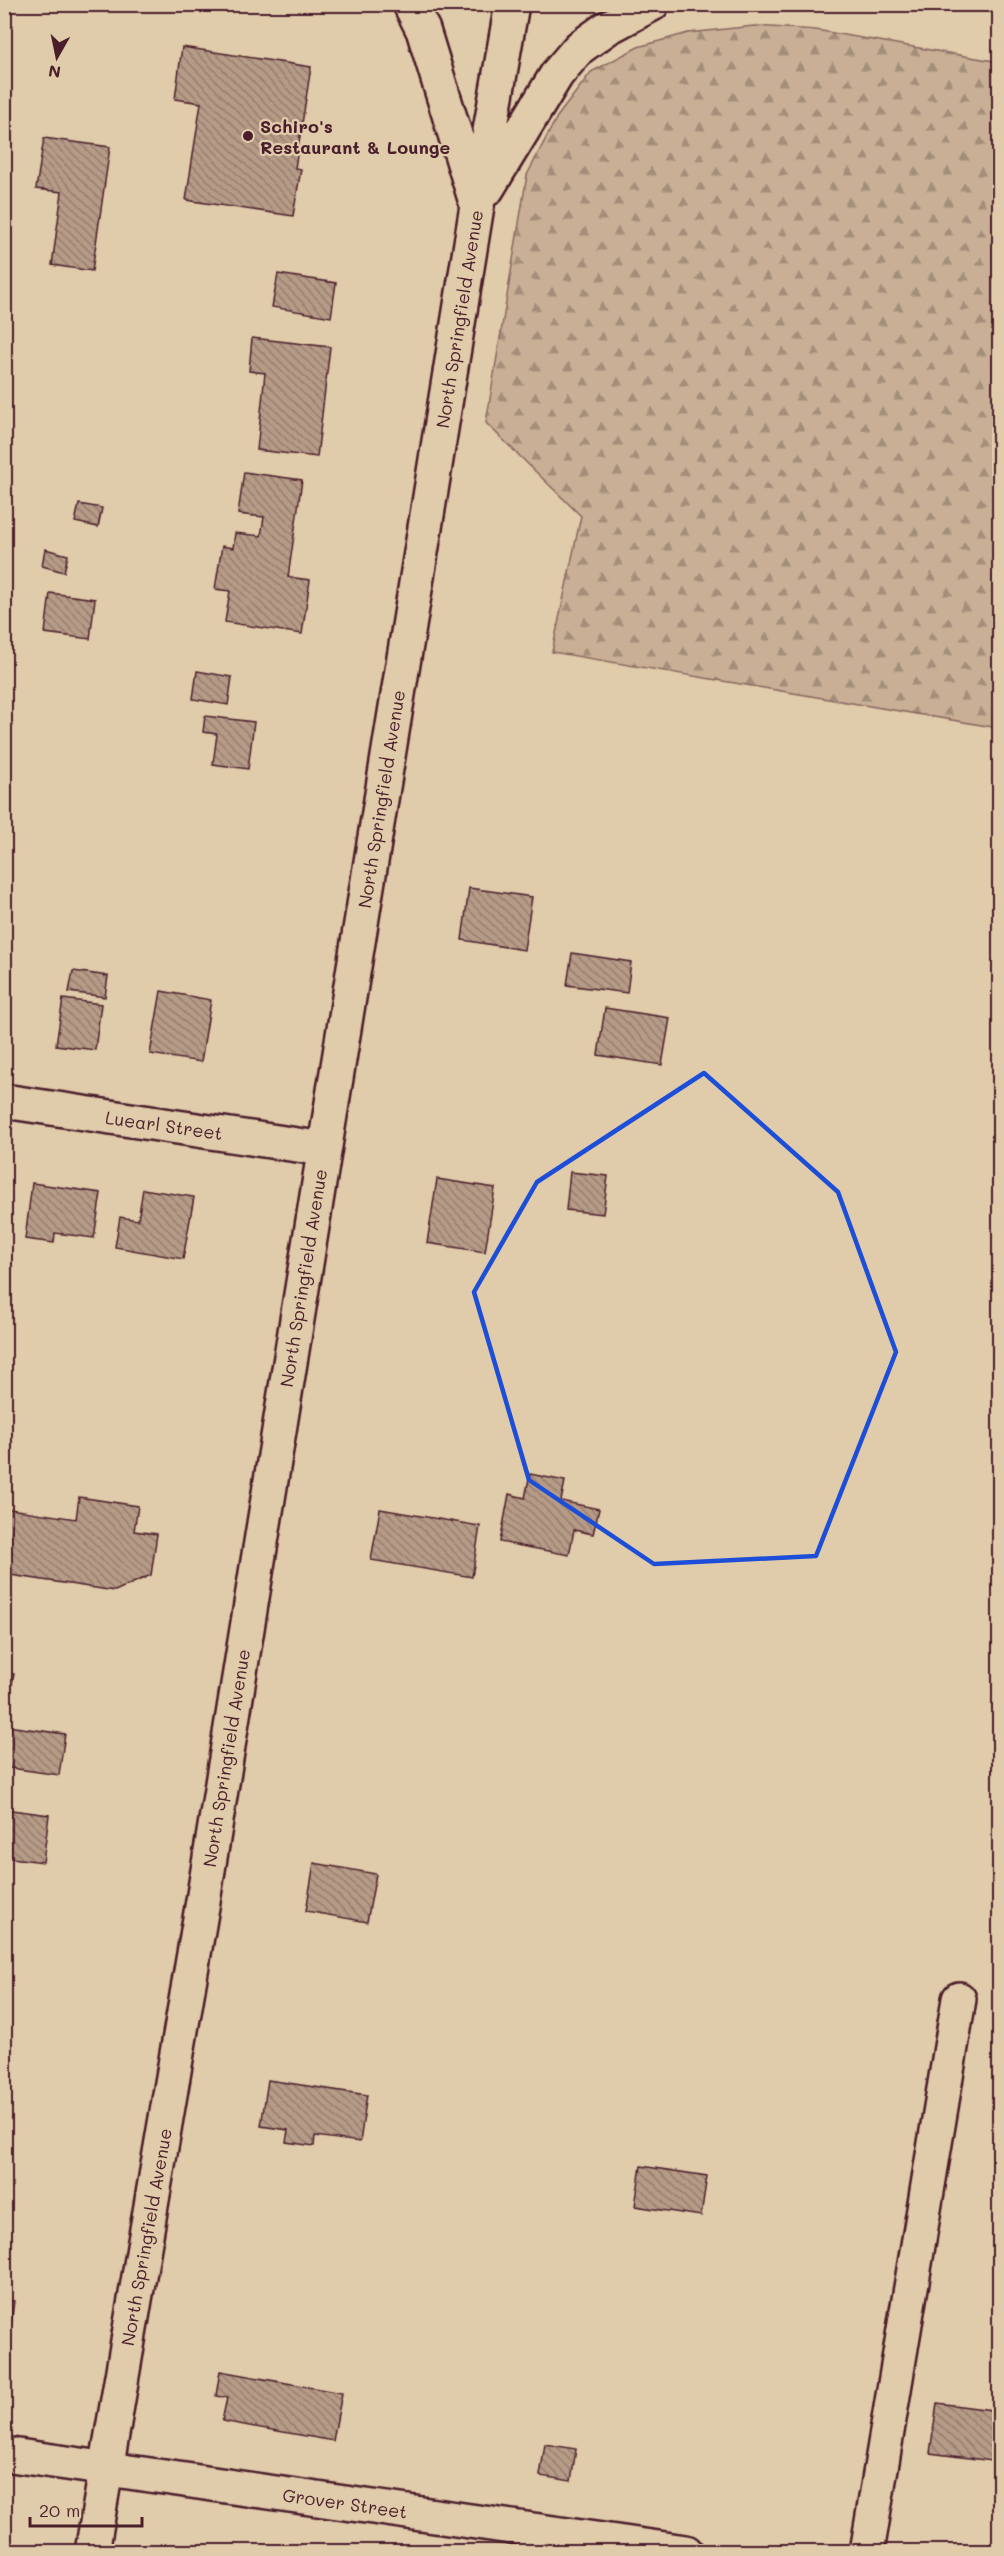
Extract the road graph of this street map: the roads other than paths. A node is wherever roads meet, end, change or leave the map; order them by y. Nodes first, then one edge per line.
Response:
1 (410, 4) edge
2 (512, 4) edge
3 (652, 4) edge
4 (477, 206) junction
5 (4, 1101) edge
6 (324, 1149) junction
7 (959, 1999) dead end
8 (4, 2454) edge
9 (106, 2469) junction
10 (92, 2552) edge
11 (686, 2552) edge
12 (867, 2552) edge

1 - 4 main road
2 - 4 main road, North Springfield Avenue
3 - 4 main road
4 - 6 main road, North Springfield Avenue
5 - 6 main road, Luearl Street
6 - 9 main road, North Springfield Avenue
7 - 12 main road
8 - 9 main road, Grover Street
9 - 10 main road, North Springfield Avenue
9 - 11 main road, Grover Street

